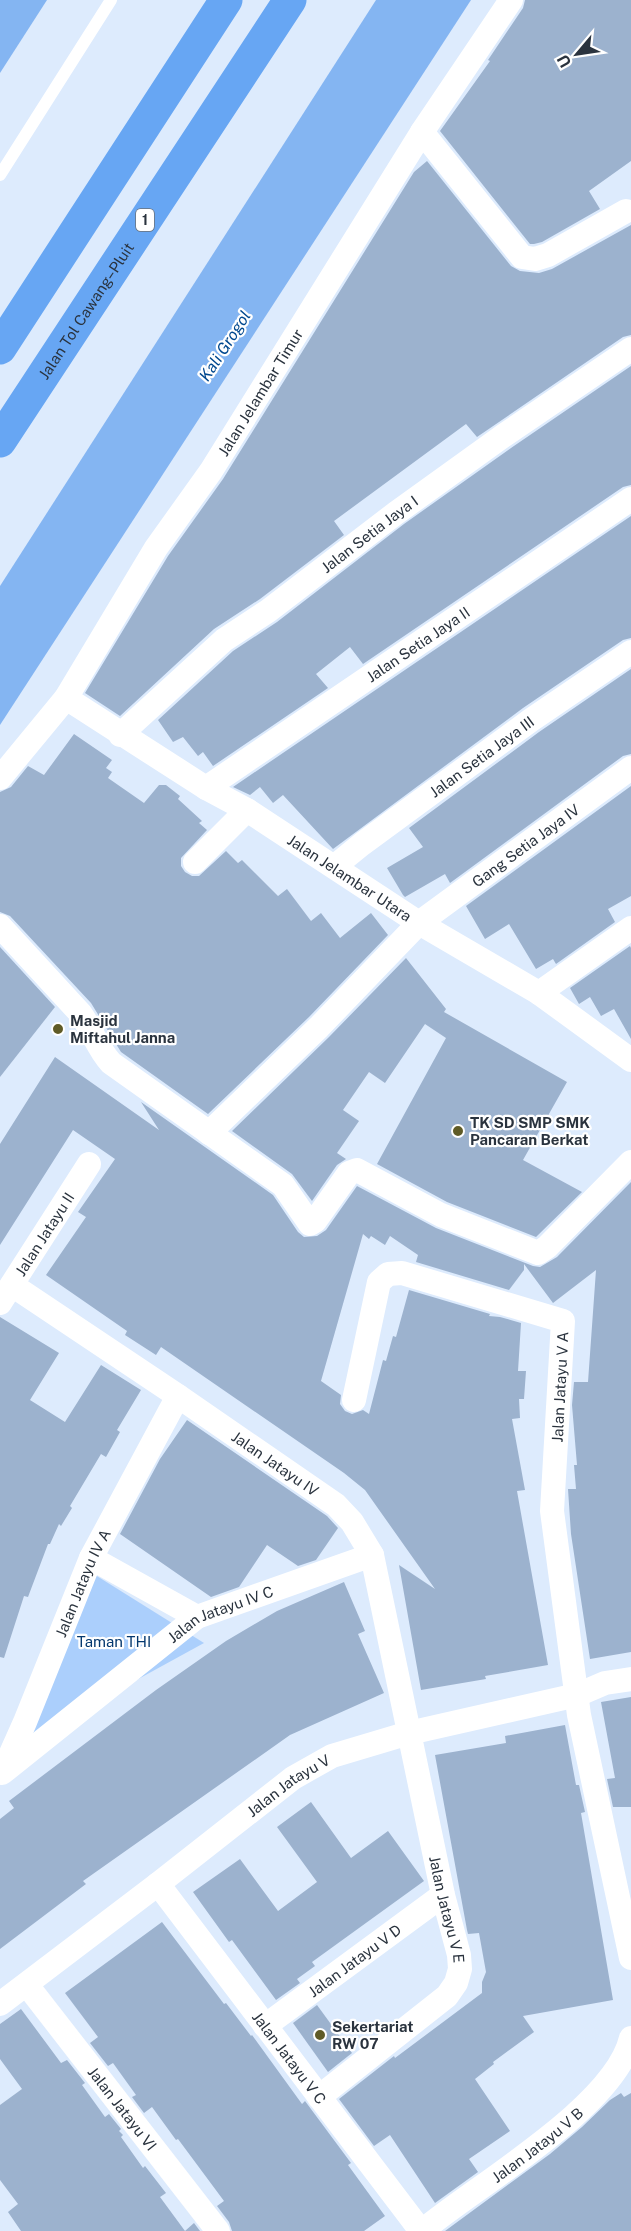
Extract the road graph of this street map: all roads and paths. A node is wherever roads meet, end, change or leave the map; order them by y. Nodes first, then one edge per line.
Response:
1 (111, 0) edge
2 (226, 0) edge
3 (290, 0) edge
4 (511, 0) edge
5 (422, 132) junction
6 (0, 175) edge
7 (626, 211) dead end
8 (0, 348) edge
9 (631, 349) edge
10 (0, 441) edge
11 (631, 499) edge
12 (631, 652) edge
13 (66, 698) junction
14 (120, 735) junction
15 (631, 768) edge
16 (0, 778) edge
17 (206, 788) junction
18 (247, 810) junction
19 (195, 862) dead end
20 (335, 866) junction
21 (419, 923) junction
22 (0, 926) edge
23 (631, 928) edge
24 (539, 993) junction
25 (628, 1053) edge
26 (209, 1133) junction
27 (631, 1162) edge
28 (89, 1164) dead end
29 (6, 1294) edge
30 (178, 1396) junction
31 (354, 1400) dead end
32 (372, 1555) junction
33 (91, 1558) junction
34 (197, 1617) junction
35 (631, 1679) edge
36 (577, 1695) junction
37 (409, 1732) junction
38 (1, 1775) edge
39 (158, 1884) junction
40 (443, 1895) junction
41 (631, 1958) edge
42 (9, 1992) edge
43 (265, 2026) junction
44 (631, 2038) edge
45 (319, 2097) junction
46 (218, 2231) edge
47 (421, 2231) edge

1 - 6 lane
2 - 8 highway
3 - 10 highway, Jalan Tol Cawang–Pluit / 1
4 - 5 street, Jalan Jelambar Timur
5 - 7 street
5 - 13 street, Jalan Jelambar Timur
9 - 14 street, Jalan Setia Jaya I
11 - 17 street, Jalan Setia Jaya II
12 - 20 street, Jalan Setia Jaya III
13 - 14 street, Jalan Jelambar Utara
13 - 16 street, Jalan Jelambar Timur
14 - 17 street, Jalan Jelambar Utara
15 - 21 street, Gang Setia Jaya IV
17 - 18 street, Jalan Jelambar Utara
18 - 19 street
18 - 20 street, Jalan Jelambar Utara
20 - 21 street, Jalan Jelambar Utara
21 - 24 street, Jalan Jelambar Utara
21 - 26 street, Gang Setia Jaya IV
22 - 26 street
23 - 24 street
24 - 25 street, Jalan Jelambar Utara
26 - 27 street
28 - 29 street, Jalan Jatayu II
29 - 30 street, Jalan Jatayu IV
30 - 32 street, Jalan Jatayu IV
30 - 33 street, Jalan Jatayu IV A
31 - 36 street, Jalan Jatayu V A
32 - 34 street, Jalan Jatayu IV C
32 - 37 street, Jalan Jatayu IV
33 - 34 street
33 - 38 street, Jalan Jatayu IV A
34 - 38 street, Jalan Jatayu IV C
35 - 36 street, Jalan Jatayu V
36 - 37 street, Jalan Jatayu V
36 - 41 street
37 - 39 street, Jalan Jatayu V
37 - 40 street, Jalan Jatayu V E
39 - 42 street, Jalan Jatayu V
39 - 43 street, Jalan Jatayu V C
40 - 43 street, Jalan Jatayu V D
40 - 45 street, Jalan Jatayu V E
42 - 46 street, Jalan Jatayu VI
43 - 45 street, Jalan Jatayu V C
44 - 47 street, Jalan Jatayu V B
45 - 47 street, Jalan Jatayu V C

